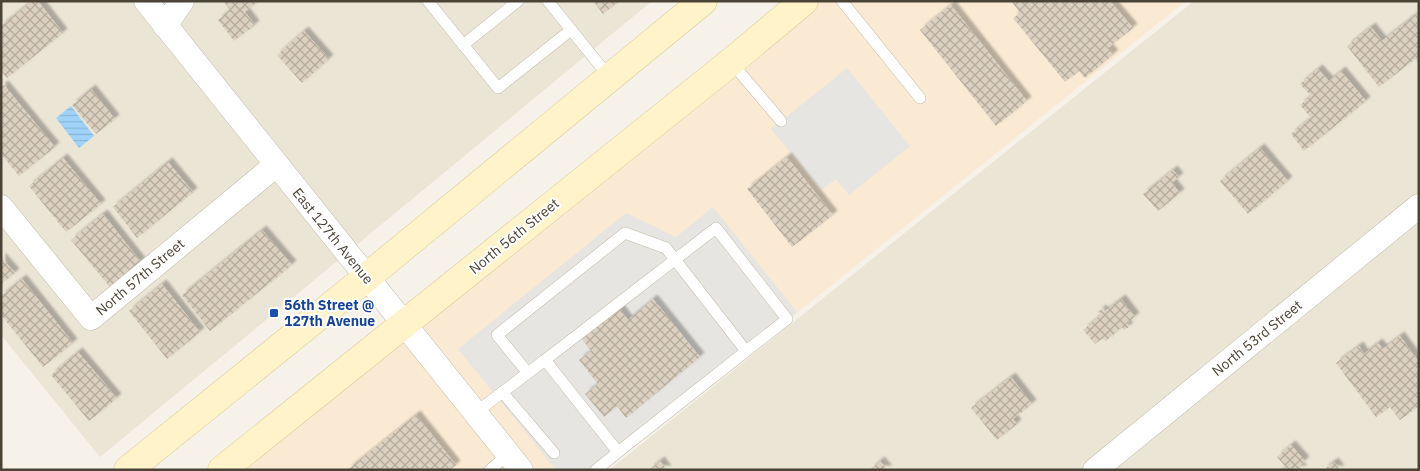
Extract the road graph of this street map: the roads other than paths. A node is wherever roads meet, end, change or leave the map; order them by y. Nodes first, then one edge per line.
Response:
1 (146, 1) edge
2 (182, 1) edge
3 (428, 1) edge
4 (518, 1) edge
5 (548, 1) edge
6 (704, 1) edge
7 (804, 1) edge
8 (842, 1) edge
9 (165, 26) junction
10 (571, 30) junction
11 (463, 44) junction
12 (732, 62) junction
13 (610, 78) junction
14 (920, 98) dead end
15 (781, 121) dead end
16 (276, 165) junction
17 (1419, 206) edge
18 (1, 207) edge
19 (675, 259) junction
20 (367, 278) junction
21 (404, 324) junction
22 (746, 351) junction
23 (545, 360) junction
24 (528, 373) junction
25 (502, 392) junction
26 (475, 413) junction
27 (618, 452) junction
28 (554, 453) dead end
29 (515, 462) edge
30 (128, 470) edge
31 (222, 470) edge
32 (490, 470) edge
33 (596, 470) edge
34 (1095, 470) edge

1 - 9 street, East 127th Avenue
2 - 9 street
3 - 11 lane
4 - 11 lane
5 - 10 lane
6 - 13 main road
7 - 12 main road, North 56th Street
8 - 14 lane
9 - 16 street, East 127th Avenue
10 - 11 lane
10 - 13 lane
12 - 15 lane
12 - 21 main road, North 56th Street
13 - 20 main road
16 - 18 street, North 57th Street
16 - 20 street, East 127th Avenue
17 - 34 street, North 53rd Street
19 - 22 lane
19 - 22 lane
19 - 23 lane
19 - 24 lane
20 - 21 street, East 127th Avenue
20 - 30 main road
21 - 26 street, East 127th Avenue
21 - 31 main road, North 56th Street
22 - 27 lane
23 - 24 lane
23 - 27 lane
24 - 25 lane
25 - 26 lane
25 - 28 lane
26 - 29 street, East 127th Avenue
27 - 33 lane
29 - 32 lane

